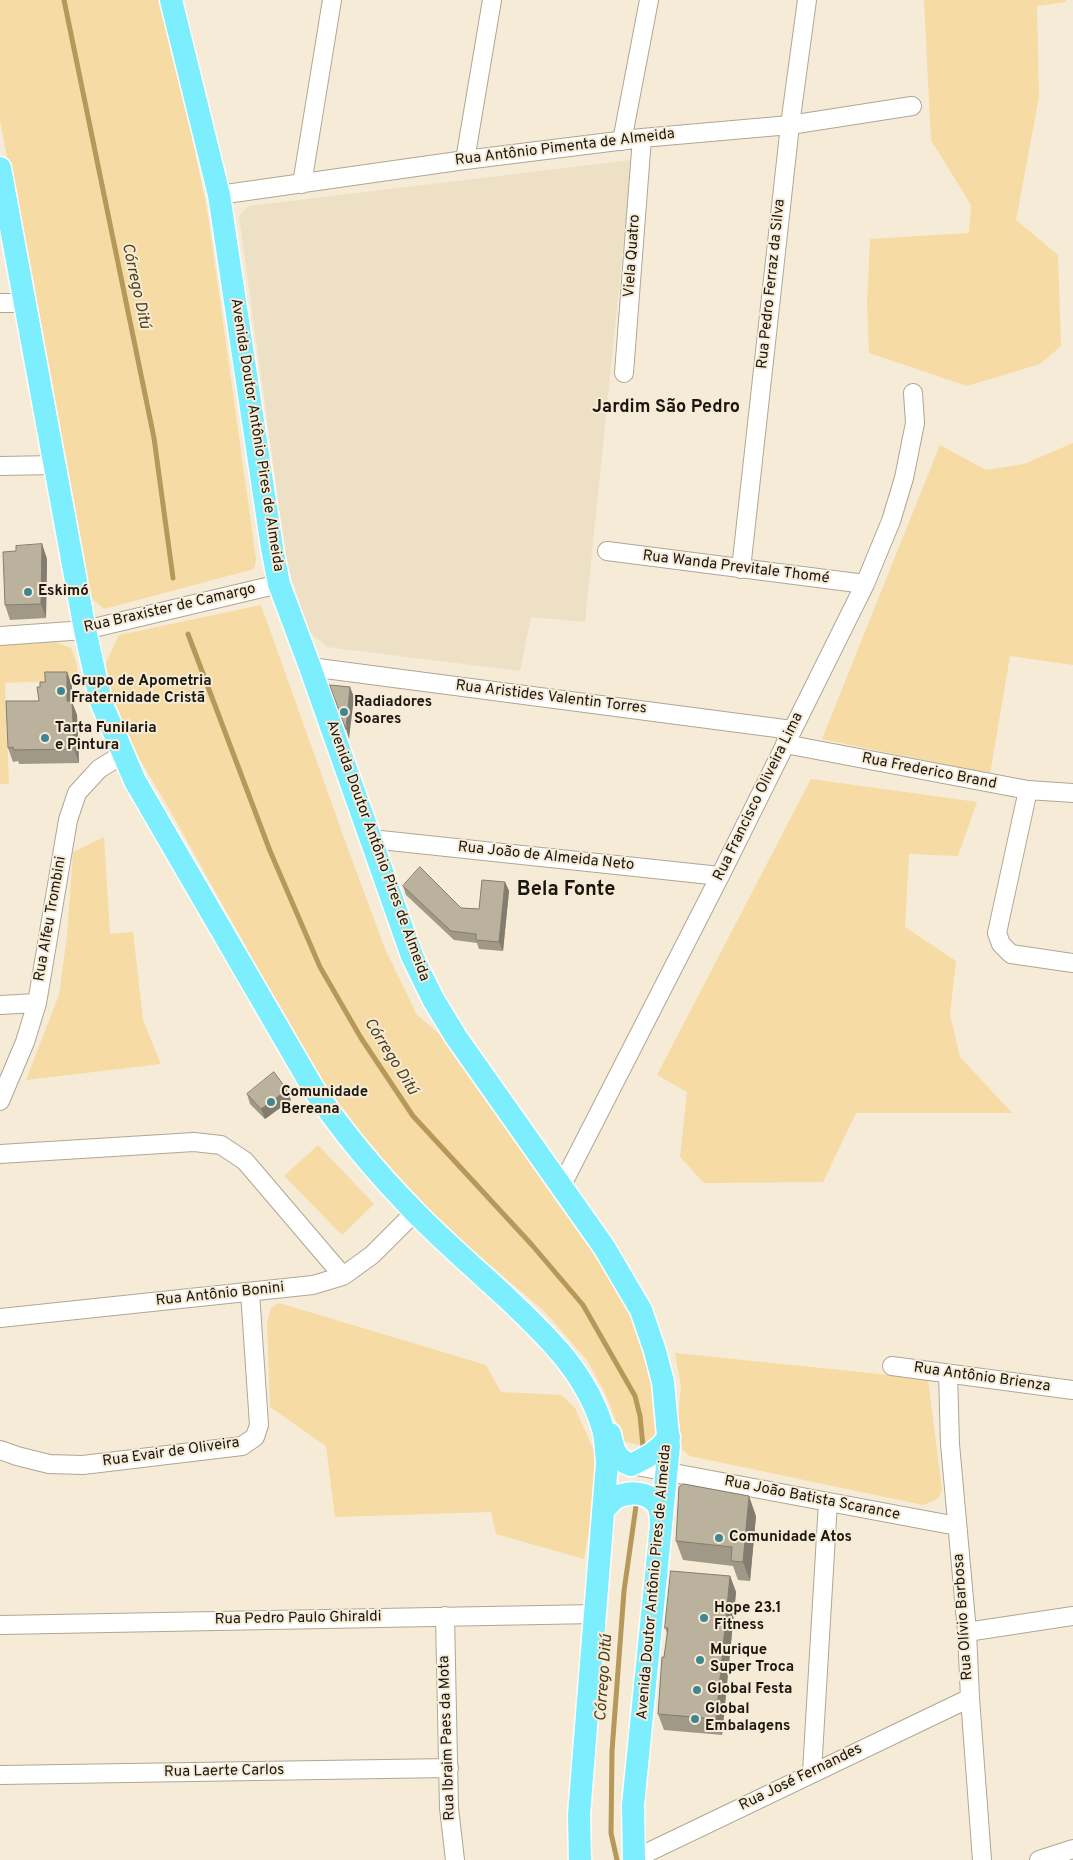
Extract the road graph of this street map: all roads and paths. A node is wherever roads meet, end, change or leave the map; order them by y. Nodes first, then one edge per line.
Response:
1 (332, 0) edge
2 (492, 0) edge
3 (649, 0) edge
4 (807, 0) edge
5 (173, 3) edge
6 (912, 106) dead end
7 (790, 125) junction
8 (642, 138) junction
9 (622, 141) junction
10 (465, 160) junction
11 (0, 168) edge
12 (302, 184) junction
13 (219, 195) junction
14 (0, 303) edge
15 (25, 303) junction
16 (624, 373) dead end
17 (913, 393) dead end
18 (55, 465) junction
19 (0, 466) edge
20 (607, 551) dead end
21 (741, 569) junction
22 (279, 584) junction
23 (865, 584) junction
24 (85, 630) junction
25 (0, 636) edge
26 (310, 667) junction
27 (788, 737) junction
28 (123, 754) junction
29 (1028, 790) junction
30 (1073, 793) edge
31 (372, 839) junction
32 (720, 876) junction
33 (1073, 963) edge
34 (37, 1003) junction
35 (0, 1004) edge
36 (0, 1101) edge
37 (0, 1154) edge
38 (561, 1187) junction
39 (414, 1212) junction
40 (343, 1276) junction
41 (250, 1292) junction
42 (0, 1318) edge
43 (892, 1366) dead end
44 (574, 1371) junction
45 (948, 1374) junction
46 (1073, 1390) edge
47 (669, 1437) junction
48 (0, 1450) edge
49 (632, 1465) junction
50 (667, 1471) junction
51 (828, 1502) junction
52 (603, 1511) junction
53 (957, 1526) junction
54 (661, 1530) junction
55 (596, 1614) junction
56 (445, 1616) junction
57 (1073, 1616) edge
58 (0, 1624) edge
59 (967, 1632) junction
60 (970, 1698) junction
61 (449, 1768) junction
62 (812, 1772) junction
63 (0, 1775) edge
64 (1073, 1848) edge
65 (455, 1860) edge
66 (580, 1860) edge
67 (634, 1860) edge
68 (982, 1860) edge
69 (1039, 1860) edge

1 - 12 street
2 - 10 street
3 - 9 street
4 - 7 street, Rua Pedro Ferraz da Silva
5 - 13 main road, Avenida Doutor Antônio Pires de Almeida
6 - 7 street, Rua Antônio Pimenta de Almeida
7 - 8 street, Rua Antônio Pimenta de Almeida
7 - 21 street, Rua Pedro Ferraz da Silva
8 - 9 street, Rua Antônio Pimenta de Almeida
8 - 16 street, Viela Quatro
9 - 10 street, Rua Antônio Pimenta de Almeida
10 - 12 street, Rua Antônio Pimenta de Almeida
11 - 15 main road
12 - 13 street, Rua Antônio Pimenta de Almeida
13 - 22 main road, Avenida Doutor Antônio Pires de Almeida
14 - 15 street
15 - 18 main road
17 - 23 street, Rua Francisco Oliveira Lima
18 - 19 street
18 - 24 main road
20 - 21 street, Rua Wanda Previtale Thomé
21 - 23 street, Rua Wanda Previtale Thomé
22 - 24 street, Rua Braxister de Camargo
22 - 26 main road, Avenida Doutor Antônio Pires de Almeida
23 - 27 street, Rua Francisco Oliveira Lima
24 - 25 street, Rua Braxister de Camargo
24 - 28 main road
26 - 27 street, Rua Aristides Valentin Torres
26 - 31 main road, Avenida Doutor Antônio Pires de Almeida
27 - 29 street, Rua Frederico Brand
27 - 32 street, Rua Francisco Oliveira Lima
28 - 34 street, Rua Alfeu Trombini
28 - 39 main road
29 - 30 street, Rua Frederico Brand
29 - 33 street
31 - 32 street, Rua João de Almeida Neto
31 - 38 main road, Avenida Doutor Antônio Pires de Almeida
32 - 38 street, Rua Francisco Oliveira Lima
34 - 35 street
34 - 36 street, Rua Alfeu Trombini
37 - 40 street
38 - 47 main road, Avenida Doutor Antônio Pires de Almeida
39 - 40 street, Rua Antônio Bonini
39 - 44 main road
40 - 41 street, Rua Antônio Bonini
41 - 42 street, Rua Antônio Bonini
41 - 48 street, Rua Evair de Oliveira
43 - 45 street, Rua Antônio Brienza
44 - 49 main road
44 - 52 main road
45 - 46 street, Rua Antônio Brienza
45 - 53 street, Rua Olívio Barbosa
47 - 49 main road
47 - 50 main road, Avenida Doutor Antônio Pires de Almeida
49 - 50 street, Rua João Batista Scarance
50 - 51 street, Rua João Batista Scarance
50 - 54 main road, Avenida Doutor Antônio Pires de Almeida
51 - 53 street, Rua João Batista Scarance
51 - 62 street
52 - 54 main road
52 - 55 main road
53 - 59 street, Rua Olívio Barbosa
54 - 67 main road, Avenida Doutor Antônio Pires de Almeida
55 - 56 street, Rua Pedro Paulo Ghiraldi
55 - 66 main road
56 - 58 street, Rua Pedro Paulo Ghiraldi
56 - 61 street, Rua Ibraim Paes da Mota
57 - 59 street
59 - 60 street, Rua Olívio Barbosa
60 - 62 street, Rua José Fernandes
60 - 68 street, Rua Olívio Barbosa
61 - 63 street, Rua Laerte Carlos
61 - 65 street, Rua Ibraim Paes da Mota
62 - 67 street, Rua José Fernandes
64 - 69 street

